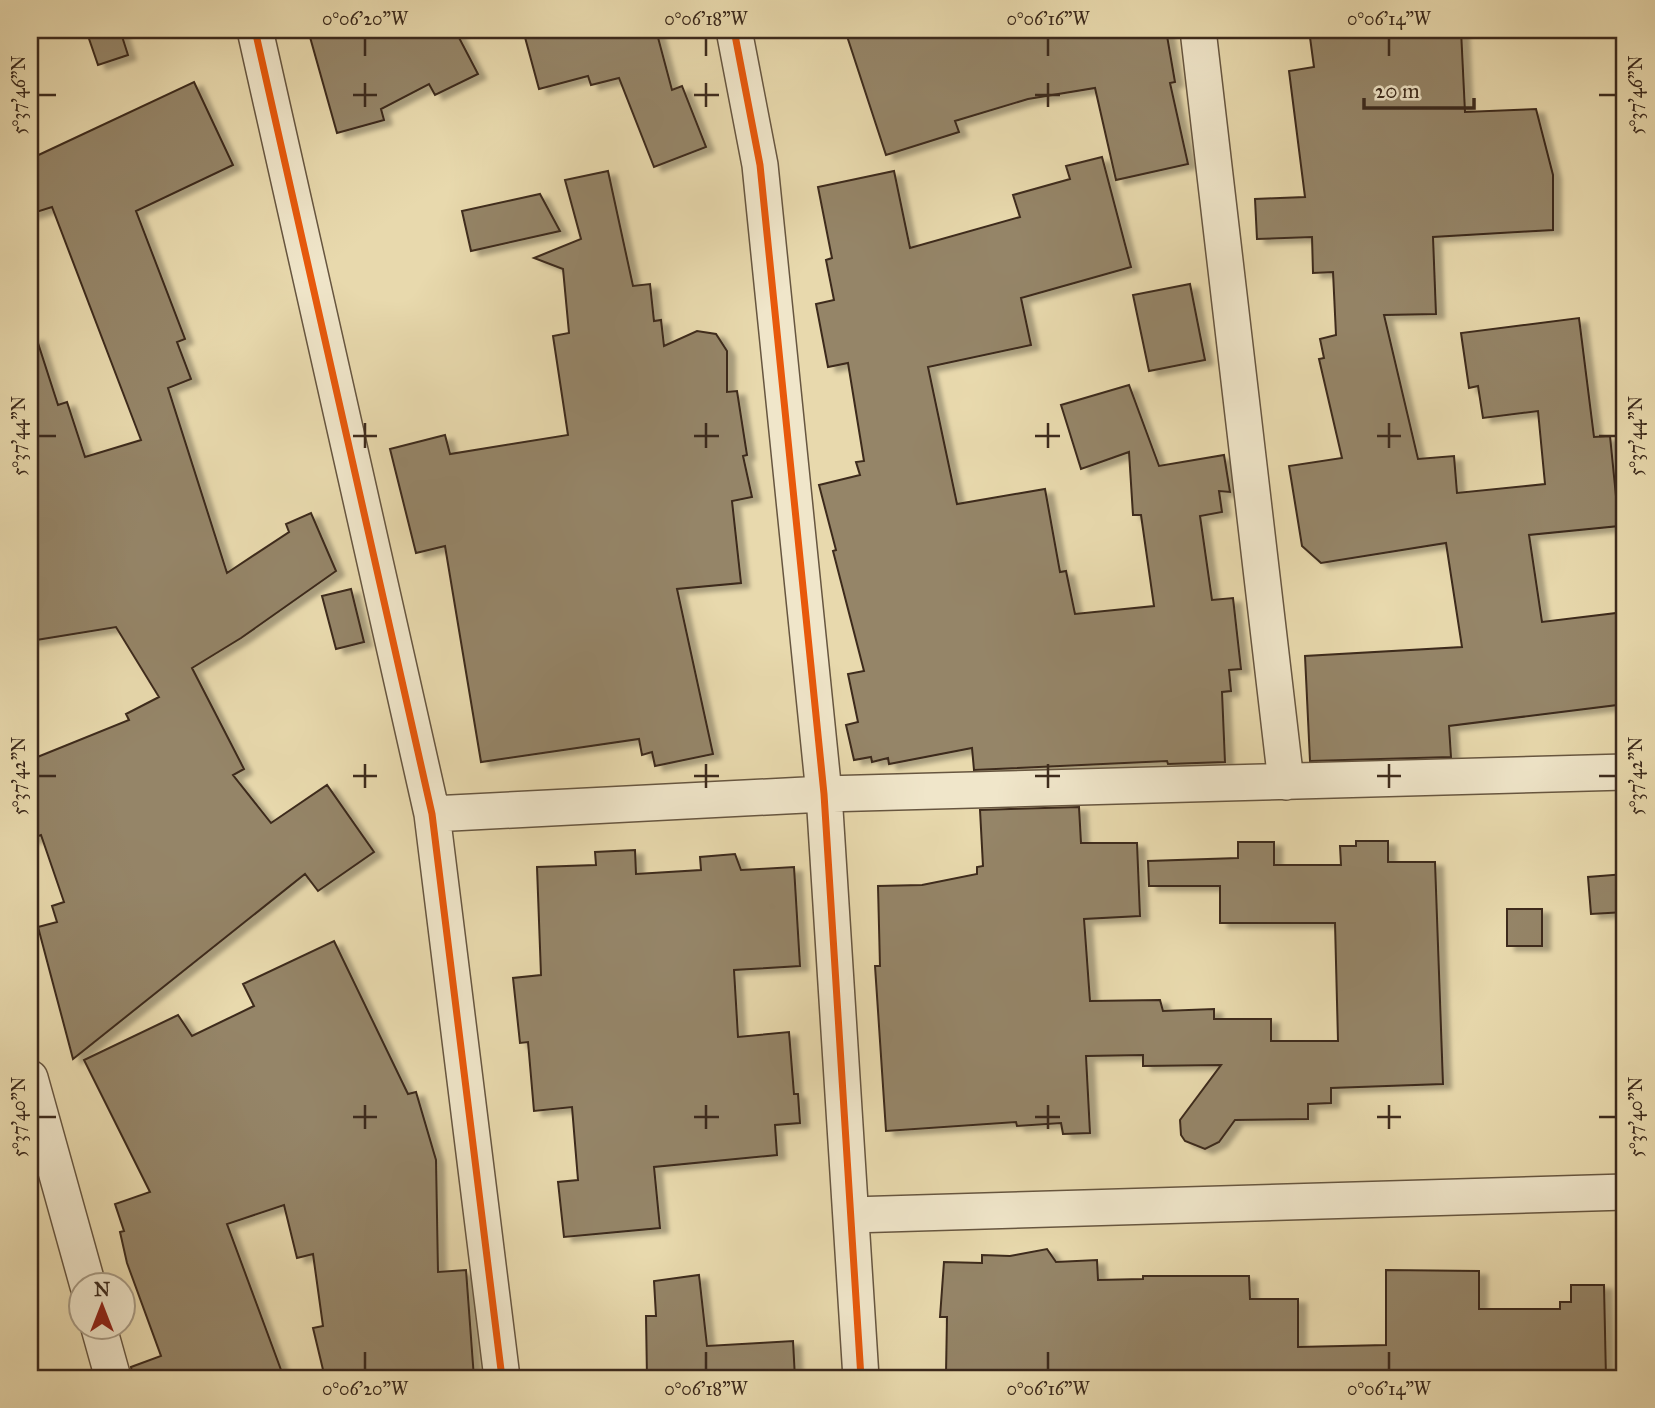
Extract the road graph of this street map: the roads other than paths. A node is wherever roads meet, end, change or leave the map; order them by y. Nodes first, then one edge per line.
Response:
1 (255, 30) edge
2 (734, 30) edge
3 (1198, 30) edge
4 (1625, 772) edge
5 (1286, 782) junction
6 (824, 794) junction
7 (432, 814) junction
8 (30, 1078) edge
9 (1625, 1192) edge
10 (851, 1215) junction
11 (84, 1272) edge
12 (103, 1342) edge
13 (113, 1378) edge
14 (502, 1378) edge
15 (861, 1378) edge

1 - 7 street
2 - 6 street
3 - 5 street
4 - 5 street
5 - 6 street
6 - 7 street
6 - 10 street
7 - 14 street
8 - 11 street
9 - 10 street
10 - 15 street
12 - 13 street

